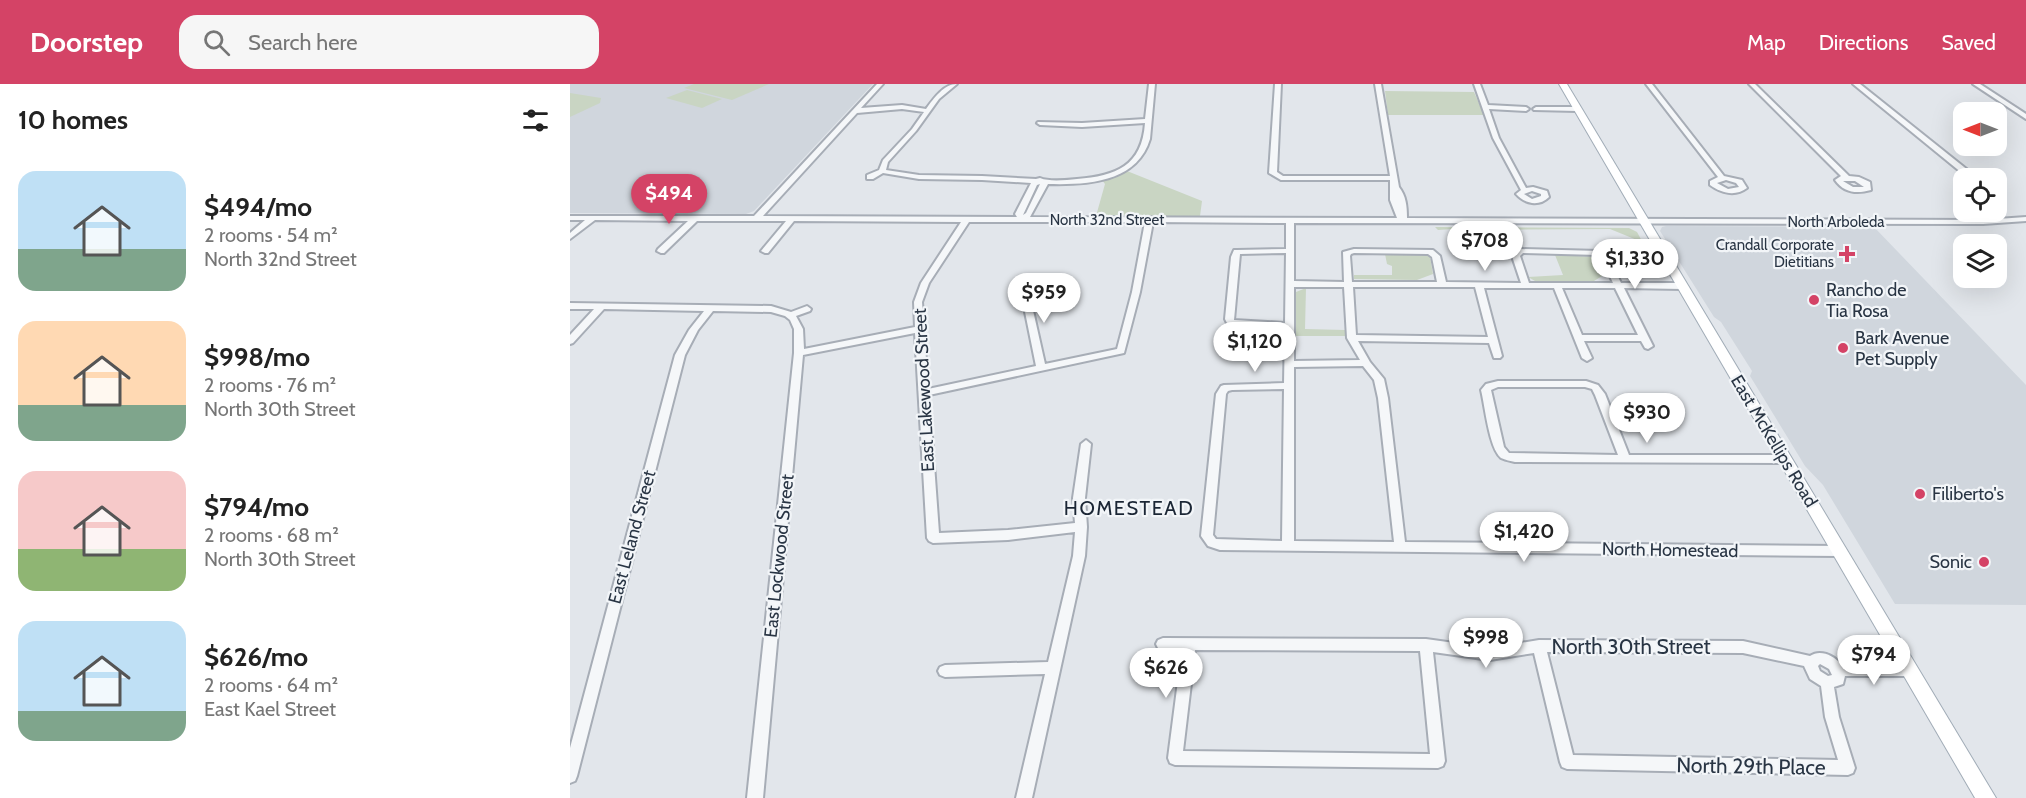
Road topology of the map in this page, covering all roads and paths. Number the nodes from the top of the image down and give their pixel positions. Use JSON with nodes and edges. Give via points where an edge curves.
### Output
{"nodes":[{"id":1,"x":880,"y":84,"type":"edge"},
{"id":2,"x":954,"y":84,"type":"edge"},
{"id":3,"x":1152,"y":84,"type":"edge"},
{"id":4,"x":1278,"y":84,"type":"edge"},
{"id":5,"x":1378,"y":84,"type":"edge"},
{"id":6,"x":1477,"y":84,"type":"edge"},
{"id":7,"x":1563,"y":84,"type":"edge"},
{"id":8,"x":1649,"y":84,"type":"edge"},
{"id":9,"x":1752,"y":84,"type":"edge"},
{"id":10,"x":1856,"y":84,"type":"edge"},
{"id":11,"x":1976,"y":84,"type":"edge"},
{"id":12,"x":1486,"y":109,"type":"junction"},
{"id":13,"x":1577,"y":109,"type":"junction"},
{"id":14,"x":856,"y":111,"type":"junction"},
{"id":15,"x":928,"y":111,"type":"junction"},
{"id":16,"x":2026,"y":117,"type":"edge"},
{"id":17,"x":1148,"y":120,"type":"junction"},
{"id":18,"x":1040,"y":123,"type":"dead end"},
{"id":19,"x":1956,"y":168,"type":"edge"},
{"id":20,"x":882,"y":171,"type":"junction"},
{"id":21,"x":870,"y":177,"type":"dead end"},
{"id":22,"x":1393,"y":178,"type":"junction"},
{"id":23,"x":1722,"y":178,"type":"dead end"},
{"id":24,"x":1847,"y":178,"type":"dead end"},
{"id":25,"x":1040,"y":180,"type":"junction"},
{"id":26,"x":1524,"y":190,"type":"dead end"},
{"id":27,"x":570,"y":218,"type":"edge"},
{"id":28,"x":593,"y":218,"type":"junction"},
{"id":29,"x":695,"y":218,"type":"junction"},
{"id":30,"x":756,"y":219,"type":"junction"},
{"id":31,"x":792,"y":219,"type":"junction"},
{"id":32,"x":2026,"y":219,"type":"edge"},
{"id":33,"x":966,"y":220,"type":"junction"},
{"id":34,"x":1022,"y":220,"type":"junction"},
{"id":35,"x":1149,"y":220,"type":"junction"},
{"id":36,"x":1290,"y":221,"type":"junction"},
{"id":37,"x":1403,"y":221,"type":"junction"},
{"id":38,"x":1645,"y":222,"type":"junction"},
{"id":39,"x":570,"y":237,"type":"edge"},
{"id":40,"x":661,"y":251,"type":"dead end"},
{"id":41,"x":765,"y":251,"type":"dead end"},
{"id":42,"x":1290,"y":251,"type":"junction"},
{"id":43,"x":1034,"y":279,"type":"dead end"},
{"id":44,"x":1288,"y":284,"type":"junction"},
{"id":45,"x":1347,"y":284,"type":"junction"},
{"id":46,"x":1442,"y":284,"type":"junction"},
{"id":47,"x":1479,"y":285,"type":"junction"},
{"id":48,"x":1526,"y":285,"type":"junction"},
{"id":49,"x":1557,"y":286,"type":"junction"},
{"id":50,"x":1618,"y":286,"type":"junction"},
{"id":51,"x":1682,"y":286,"type":"junction"},
{"id":52,"x":570,"y":306,"type":"edge"},
{"id":53,"x":602,"y":306,"type":"junction"},
{"id":54,"x":712,"y":307,"type":"junction"},
{"id":55,"x":807,"y":309,"type":"dead end"},
{"id":56,"x":792,"y":315,"type":"junction"},
{"id":57,"x":1288,"y":326,"type":"junction"},
{"id":58,"x":920,"y":330,"type":"junction"},
{"id":59,"x":1352,"y":338,"type":"junction"},
{"id":60,"x":1579,"y":338,"type":"junction"},
{"id":61,"x":1493,"y":339,"type":"junction"},
{"id":62,"x":570,"y":341,"type":"edge"},
{"id":63,"x":799,"y":353,"type":"junction"},
{"id":64,"x":1497,"y":356,"type":"dead end"},
{"id":65,"x":1587,"y":358,"type":"dead end"},
{"id":66,"x":1366,"y":363,"type":"junction"},
{"id":67,"x":1288,"y":364,"type":"junction"},
{"id":68,"x":1041,"y":368,"type":"junction"},
{"id":69,"x":1288,"y":386,"type":"junction"},
{"id":70,"x":924,"y":393,"type":"junction"},
{"id":71,"x":1086,"y":444,"type":"dead end"},
{"id":72,"x":1625,"y":458,"type":"junction"},
{"id":73,"x":1785,"y":459,"type":"junction"},
{"id":74,"x":1081,"y":528,"type":"junction"},
{"id":75,"x":1288,"y":545,"type":"junction"},
{"id":76,"x":1400,"y":546,"type":"junction"},
{"id":77,"x":1840,"y":551,"type":"junction"},
{"id":78,"x":1163,"y":644,"type":"dead end"},
{"id":79,"x":1189,"y":644,"type":"junction"},
{"id":80,"x":1426,"y":645,"type":"junction"},
{"id":81,"x":1539,"y":646,"type":"junction"},
{"id":82,"x":1811,"y":662,"type":"junction"},
{"id":83,"x":1054,"y":668,"type":"junction"},
{"id":84,"x":1910,"y":669,"type":"junction"},
{"id":85,"x":1838,"y":670,"type":"junction"},
{"id":86,"x":945,"y":671,"type":"dead end"},
{"id":87,"x":1827,"y":682,"type":"junction"},
{"id":88,"x":570,"y":776,"type":"edge"},
{"id":89,"x":753,"y":797,"type":"edge"},
{"id":90,"x":1024,"y":798,"type":"edge"},
{"id":91,"x":1986,"y":798,"type":"edge"}],
"edges":[{"from":1,"to":14,"type":"street"},
{"from":2,"to":15,"type":"street","via":[[942,92]]},
{"from":3,"to":17,"type":"street"},
{"from":4,"to":22,"type":"street","via":[[1275,176]]},
{"from":5,"to":22,"type":"street"},
{"from":6,"to":12,"type":"street"},
{"from":7,"to":13,"type":"main road","name":"East McKellips Road"},
{"from":8,"to":23,"type":"street"},
{"from":9,"to":24,"type":"street"},
{"from":10,"to":19,"type":"street"},
{"from":11,"to":16,"type":"street"},
{"from":12,"to":13,"type":"street"},
{"from":12,"to":26,"type":"street","via":[[1496,138]]},
{"from":13,"to":38,"type":"main road","name":"East McKellips Road"},
{"from":14,"to":15,"type":"street"},
{"from":14,"to":30,"type":"street"},
{"from":15,"to":20,"type":"street","via":[[885,161]]},
{"from":17,"to":18,"type":"street","via":[[1082,125]]},
{"from":17,"to":25,"type":"street","via":[[1140,155],[1119,172],[1086,180]]},
{"from":20,"to":21,"type":"street"},
{"from":20,"to":25,"type":"street","via":[[911,176]]},
{"from":22,"to":37,"type":"street","via":[[1396,211]]},
{"from":25,"to":34,"type":"street","via":[[1044,184]]},
{"from":27,"to":28,"type":"street","name":"North 32nd Street"},
{"from":28,"to":29,"type":"street","name":"North 32nd Street"},
{"from":28,"to":39,"type":"street"},
{"from":29,"to":30,"type":"street","name":"North 32nd Street"},
{"from":29,"to":40,"type":"street"},
{"from":30,"to":31,"type":"street","name":"North 32nd Street"},
{"from":31,"to":33,"type":"street","name":"North 32nd Street"},
{"from":31,"to":41,"type":"street"},
{"from":32,"to":38,"type":"street","name":"North Arboleda"},
{"from":33,"to":34,"type":"street","name":"North 32nd Street"},
{"from":33,"to":58,"type":"street","name":"East Lakewood Street","via":[[925,283],[918,302]]},
{"from":34,"to":35,"type":"street","name":"North 32nd Street"},
{"from":35,"to":36,"type":"street","name":"North 32nd Street"},
{"from":35,"to":68,"type":"street","via":[[1121,351]]},
{"from":36,"to":37,"type":"street","name":"North 32nd Street"},
{"from":36,"to":42,"type":"street"},
{"from":37,"to":38,"type":"street","name":"North 32nd Street"},
{"from":38,"to":51,"type":"main road","name":"East McKellips Road"},
{"from":42,"to":44,"type":"street"},
{"from":42,"to":57,"type":"street","via":[[1238,252],[1234,257],[1229,319],[1239,325]]},
{"from":43,"to":68,"type":"street","via":[[1026,297]]},
{"from":44,"to":45,"type":"street"},
{"from":44,"to":57,"type":"street"},
{"from":45,"to":46,"type":"street"},
{"from":45,"to":46,"type":"street","via":[[1347,252],[1365,251],[1430,252],[1436,256]]},
{"from":45,"to":59,"type":"street"},
{"from":46,"to":47,"type":"street"},
{"from":47,"to":48,"type":"street"},
{"from":47,"to":61,"type":"street"},
{"from":48,"to":49,"type":"street"},
{"from":48,"to":50,"type":"street","via":[[1516,254],[1521,251],[1600,253]]},
{"from":49,"to":50,"type":"street"},
{"from":49,"to":60,"type":"street"},
{"from":50,"to":51,"type":"street"},
{"from":50,"to":60,"type":"street","via":[[1646,342]]},
{"from":51,"to":73,"type":"main road","name":"East McKellips Road"},
{"from":52,"to":53,"type":"street"},
{"from":53,"to":54,"type":"street"},
{"from":53,"to":62,"type":"street"},
{"from":54,"to":56,"type":"street","via":[[771,309]]},
{"from":54,"to":88,"type":"street","name":"East Leland Street","via":[[686,339],[680,355]]},
{"from":55,"to":56,"type":"street"},
{"from":56,"to":63,"type":"street","name":"East Lockwood Street","via":[[797,322]]},
{"from":57,"to":67,"type":"street"},
{"from":58,"to":63,"type":"street"},
{"from":58,"to":70,"type":"street","name":"East Lakewood Street"},
{"from":59,"to":61,"type":"street"},
{"from":59,"to":66,"type":"street"},
{"from":60,"to":65,"type":"street"},
{"from":61,"to":64,"type":"street"},
{"from":63,"to":89,"type":"street","name":"East Lockwood Street"},
{"from":66,"to":67,"type":"street"},
{"from":66,"to":76,"type":"street","via":[[1379,379],[1383,398]]},
{"from":67,"to":69,"type":"street"},
{"from":68,"to":70,"type":"street"},
{"from":69,"to":75,"type":"street"},
{"from":69,"to":75,"type":"street","name":"North Homestead","via":[[1224,388],[1208,536],[1212,543],[1220,545]]},
{"from":70,"to":74,"type":"street","name":"East Lakewood Street","via":[[933,538]]},
{"from":71,"to":74,"type":"street","via":[[1079,498]]},
{"from":72,"to":72,"type":"street","via":[[1595,387],[1489,386],[1486,390],[1499,448],[1506,456]]},
{"from":72,"to":73,"type":"street"},
{"from":73,"to":77,"type":"main road","name":"East McKellips Road"},
{"from":74,"to":83,"type":"street","via":[[1079,556]]},
{"from":75,"to":76,"type":"street","name":"North Homestead"},
{"from":76,"to":77,"type":"street","name":"North Homestead"},
{"from":77,"to":84,"type":"main road","name":"East McKellips Road"},
{"from":78,"to":79,"type":"street","name":"North 30th Street"},
{"from":79,"to":80,"type":"street","name":"North 30th Street"},
{"from":79,"to":80,"type":"street","via":[[1175,758],[1438,760]]},
{"from":80,"to":81,"type":"street","name":"North 30th Street","via":[[1490,654]]},
{"from":81,"to":82,"type":"street","name":"North 30th Street","via":[[1743,647]]},
{"from":81,"to":87,"type":"street","name":"North 29th Place","via":[[1567,762],[1848,768],[1832,717]]},
{"from":82,"to":85,"type":"street","via":[[1822,659]]},
{"from":82,"to":87,"type":"street","via":[[1812,672]]},
{"from":83,"to":86,"type":"street"},
{"from":83,"to":90,"type":"street"},
{"from":84,"to":85,"type":"street"},
{"from":84,"to":91,"type":"main road","name":"East McKellips Road"},
{"from":85,"to":87,"type":"street","via":[[1838,680]]}]}
